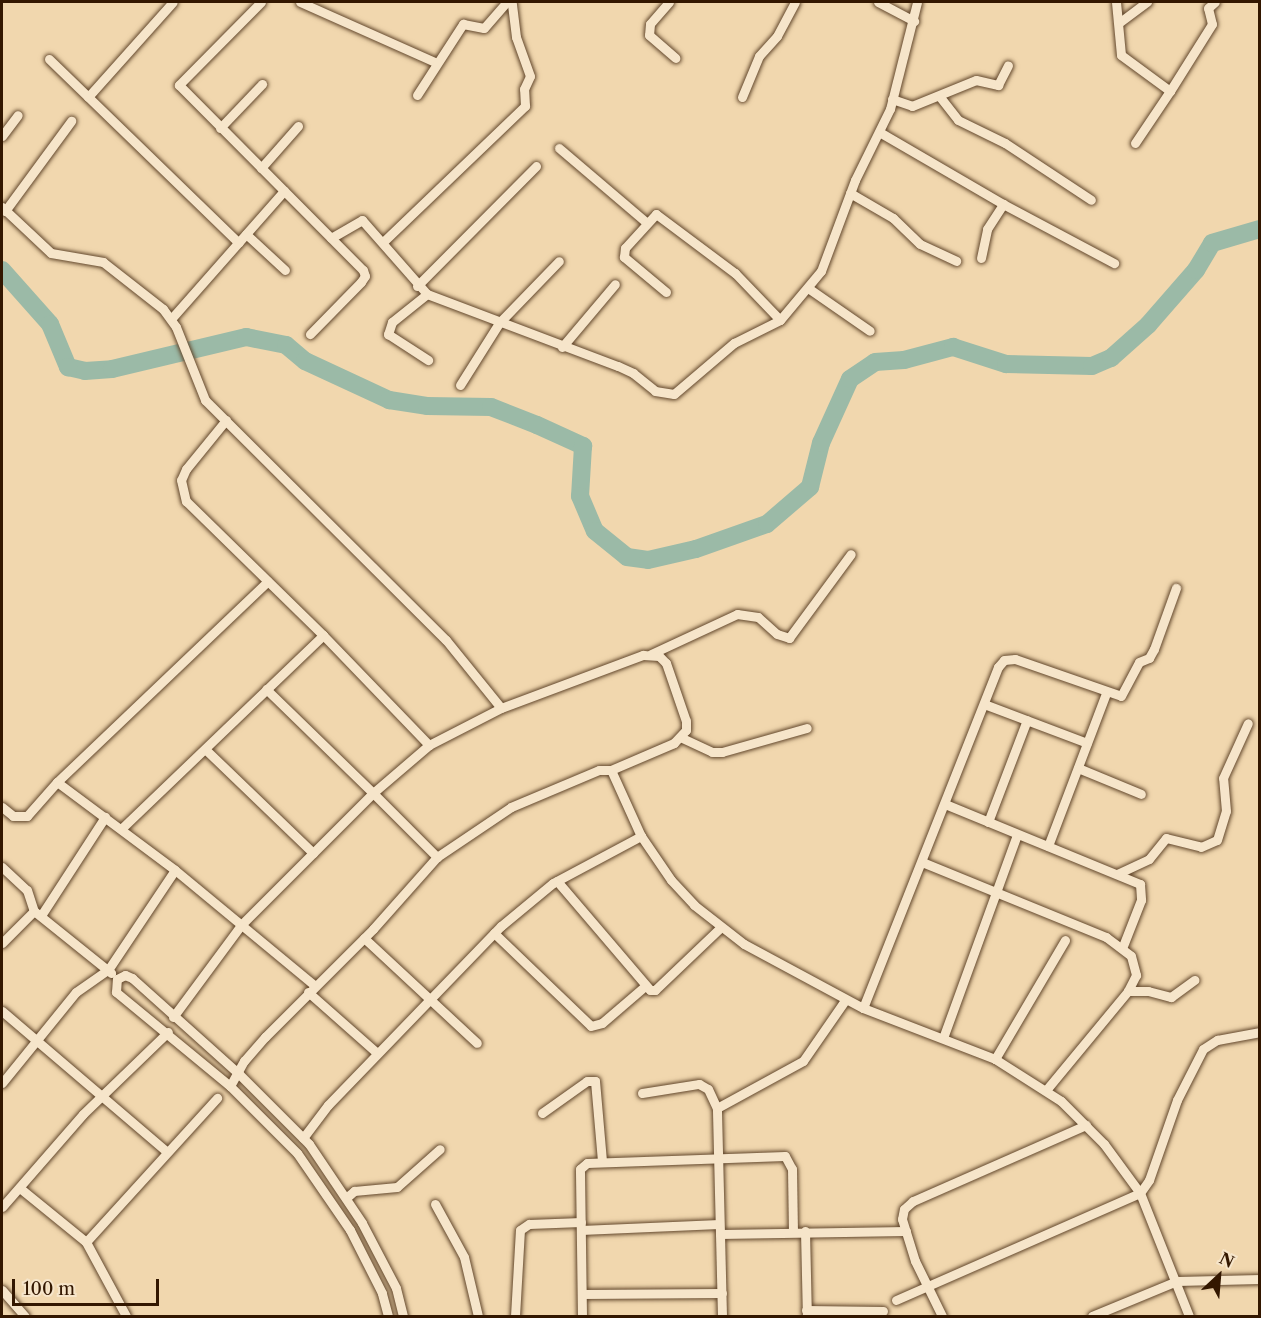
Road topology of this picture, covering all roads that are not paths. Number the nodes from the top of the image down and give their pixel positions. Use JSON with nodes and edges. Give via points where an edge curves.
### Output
{"nodes":[{"id":1,"x":173,"y":2,"type":"edge"},
{"id":2,"x":261,"y":2,"type":"edge"},
{"id":3,"x":300,"y":2,"type":"edge"},
{"id":4,"x":507,"y":2,"type":"edge"},
{"id":5,"x":512,"y":2,"type":"edge"},
{"id":6,"x":669,"y":2,"type":"edge"},
{"id":7,"x":795,"y":2,"type":"edge"},
{"id":8,"x":878,"y":2,"type":"edge"},
{"id":9,"x":917,"y":2,"type":"edge"},
{"id":10,"x":1116,"y":2,"type":"edge"},
{"id":11,"x":1147,"y":2,"type":"edge"},
{"id":12,"x":1209,"y":4,"type":"edge"},
{"id":13,"x":914,"y":21,"type":"junction"},
{"id":14,"x":1120,"y":22,"type":"junction"},
{"id":15,"x":675,"y":58,"type":"dead end"},
{"id":16,"x":49,"y":59,"type":"dead end"},
{"id":17,"x":436,"y":63,"type":"junction"},
{"id":18,"x":1008,"y":65,"type":"dead end"},
{"id":19,"x":262,"y":84,"type":"dead end"},
{"id":20,"x":1170,"y":91,"type":"junction"},
{"id":21,"x":417,"y":95,"type":"dead end"},
{"id":22,"x":88,"y":97,"type":"junction"},
{"id":23,"x":742,"y":97,"type":"dead end"},
{"id":24,"x":940,"y":97,"type":"junction"},
{"id":25,"x":892,"y":99,"type":"junction"},
{"id":26,"x":18,"y":115,"type":"dead end"},
{"id":27,"x":71,"y":121,"type":"dead end"},
{"id":28,"x":298,"y":126,"type":"dead end"},
{"id":29,"x":220,"y":128,"type":"junction"},
{"id":30,"x":881,"y":133,"type":"junction"},
{"id":31,"x":2,"y":136,"type":"edge"},
{"id":32,"x":1135,"y":143,"type":"dead end"},
{"id":33,"x":558,"y":148,"type":"dead end"},
{"id":34,"x":536,"y":166,"type":"dead end"},
{"id":35,"x":261,"y":168,"type":"junction"},
{"id":36,"x":284,"y":191,"type":"junction"},
{"id":37,"x":850,"y":193,"type":"junction"},
{"id":38,"x":1091,"y":200,"type":"dead end"},
{"id":39,"x":1003,"y":204,"type":"junction"},
{"id":40,"x":3,"y":209,"type":"edge"},
{"id":41,"x":646,"y":222,"type":"junction"},
{"id":42,"x":246,"y":234,"type":"junction"},
{"id":43,"x":332,"y":238,"type":"junction"},
{"id":44,"x":383,"y":242,"type":"junction"},
{"id":45,"x":238,"y":243,"type":"junction"},
{"id":46,"x":981,"y":258,"type":"dead end"},
{"id":47,"x":559,"y":261,"type":"dead end"},
{"id":48,"x":956,"y":261,"type":"dead end"},
{"id":49,"x":1114,"y":262,"type":"dead end"},
{"id":50,"x":285,"y":270,"type":"dead end"},
{"id":51,"x":615,"y":284,"type":"dead end"},
{"id":52,"x":417,"y":286,"type":"junction"},
{"id":53,"x":808,"y":288,"type":"junction"},
{"id":54,"x":666,"y":292,"type":"dead end"},
{"id":55,"x":427,"y":294,"type":"junction"},
{"id":56,"x":780,"y":320,"type":"junction"},
{"id":57,"x":174,"y":323,"type":"junction"},
{"id":58,"x":499,"y":323,"type":"junction"},
{"id":59,"x":870,"y":331,"type":"dead end"},
{"id":60,"x":310,"y":334,"type":"dead end"},
{"id":61,"x":562,"y":347,"type":"junction"},
{"id":62,"x":428,"y":360,"type":"dead end"},
{"id":63,"x":460,"y":386,"type":"dead end"},
{"id":64,"x":226,"y":420,"type":"junction"},
{"id":65,"x":851,"y":554,"type":"dead end"},
{"id":66,"x":268,"y":581,"type":"junction"},
{"id":67,"x":1176,"y":588,"type":"dead end"},
{"id":68,"x":323,"y":635,"type":"junction"},
{"id":69,"x":651,"y":654,"type":"junction"},
{"id":70,"x":266,"y":689,"type":"junction"},
{"id":71,"x":1107,"y":693,"type":"junction"},
{"id":72,"x":984,"y":704,"type":"junction"},
{"id":73,"x":501,"y":708,"type":"junction"},
{"id":74,"x":1027,"y":720,"type":"junction"},
{"id":75,"x":1248,"y":723,"type":"dead end"},
{"id":76,"x":807,"y":728,"type":"dead end"},
{"id":77,"x":681,"y":738,"type":"junction"},
{"id":78,"x":1087,"y":743,"type":"junction"},
{"id":79,"x":429,"y":745,"type":"junction"},
{"id":80,"x":205,"y":748,"type":"junction"},
{"id":81,"x":1078,"y":768,"type":"junction"},
{"id":82,"x":611,"y":770,"type":"junction"},
{"id":83,"x":57,"y":782,"type":"junction"},
{"id":84,"x":373,"y":793,"type":"junction"},
{"id":85,"x":1141,"y":794,"type":"dead end"},
{"id":86,"x":945,"y":804,"type":"junction"},
{"id":87,"x":2,"y":807,"type":"edge"},
{"id":88,"x":105,"y":818,"type":"junction"},
{"id":89,"x":988,"y":822,"type":"junction"},
{"id":90,"x":121,"y":829,"type":"junction"},
{"id":91,"x":1017,"y":835,"type":"junction"},
{"id":92,"x":641,"y":836,"type":"junction"},
{"id":93,"x":1048,"y":846,"type":"junction"},
{"id":94,"x":313,"y":854,"type":"junction"},
{"id":95,"x":437,"y":857,"type":"junction"},
{"id":96,"x":922,"y":862,"type":"junction"},
{"id":97,"x":2,"y":867,"type":"edge"},
{"id":98,"x":175,"y":870,"type":"junction"},
{"id":99,"x":1117,"y":874,"type":"junction"},
{"id":100,"x":557,"y":881,"type":"junction"},
{"id":101,"x":998,"y":893,"type":"junction"},
{"id":102,"x":38,"y":913,"type":"junction"},
{"id":103,"x":241,"y":925,"type":"junction"},
{"id":104,"x":721,"y":927,"type":"junction"},
{"id":105,"x":494,"y":933,"type":"junction"},
{"id":106,"x":3,"y":937,"type":"edge"},
{"id":107,"x":364,"y":938,"type":"junction"},
{"id":108,"x":1065,"y":940,"type":"dead end"},
{"id":109,"x":1123,"y":946,"type":"junction"},
{"id":110,"x":108,"y":970,"type":"junction"},
{"id":111,"x":117,"y":979,"type":"junction"},
{"id":112,"x":1194,"y":980,"type":"dead end"},
{"id":113,"x":644,"y":987,"type":"junction"},
{"id":114,"x":311,"y":988,"type":"junction"},
{"id":115,"x":1128,"y":991,"type":"junction"},
{"id":116,"x":428,"y":998,"type":"junction"},
{"id":117,"x":846,"y":999,"type":"junction"},
{"id":118,"x":863,"y":1008,"type":"junction"},
{"id":119,"x":2,"y":1011,"type":"edge"},
{"id":120,"x":173,"y":1017,"type":"junction"},
{"id":121,"x":168,"y":1032,"type":"junction"},
{"id":122,"x":1260,"y":1032,"type":"edge"},
{"id":123,"x":943,"y":1038,"type":"junction"},
{"id":124,"x":39,"y":1042,"type":"junction"},
{"id":125,"x":477,"y":1043,"type":"dead end"},
{"id":126,"x":377,"y":1053,"type":"junction"},
{"id":127,"x":994,"y":1059,"type":"junction"},
{"id":128,"x":239,"y":1074,"type":"junction"},
{"id":129,"x":2,"y":1083,"type":"edge"},
{"id":130,"x":230,"y":1086,"type":"junction"},
{"id":131,"x":1047,"y":1089,"type":"junction"},
{"id":132,"x":642,"y":1093,"type":"dead end"},
{"id":133,"x":100,"y":1096,"type":"junction"},
{"id":134,"x":218,"y":1098,"type":"dead end"},
{"id":135,"x":717,"y":1108,"type":"junction"},
{"id":136,"x":542,"y":1113,"type":"dead end"},
{"id":137,"x":1086,"y":1125,"type":"junction"},
{"id":138,"x":303,"y":1138,"type":"junction"},
{"id":139,"x":440,"y":1149,"type":"dead end"},
{"id":140,"x":168,"y":1152,"type":"junction"},
{"id":141,"x":717,"y":1156,"type":"junction"},
{"id":142,"x":602,"y":1161,"type":"junction"},
{"id":143,"x":21,"y":1189,"type":"junction"},
{"id":144,"x":1140,"y":1193,"type":"junction"},
{"id":145,"x":346,"y":1198,"type":"junction"},
{"id":146,"x":3,"y":1201,"type":"edge"},
{"id":147,"x":435,"y":1204,"type":"dead end"},
{"id":148,"x":581,"y":1226,"type":"junction"},
{"id":149,"x":720,"y":1229,"type":"junction"},
{"id":150,"x":793,"y":1231,"type":"junction"},
{"id":151,"x":805,"y":1231,"type":"junction"},
{"id":152,"x":906,"y":1231,"type":"junction"},
{"id":153,"x":86,"y":1242,"type":"junction"},
{"id":154,"x":1260,"y":1279,"type":"edge"},
{"id":155,"x":1177,"y":1281,"type":"junction"},
{"id":156,"x":926,"y":1287,"type":"junction"},
{"id":157,"x":2,"y":1290,"type":"edge"},
{"id":158,"x":722,"y":1293,"type":"junction"},
{"id":159,"x":582,"y":1294,"type":"junction"},
{"id":160,"x":896,"y":1300,"type":"dead end"},
{"id":161,"x":883,"y":1311,"type":"dead end"},
{"id":162,"x":807,"y":1313,"type":"edge"},
{"id":163,"x":1095,"y":1316,"type":"edge"},
{"id":164,"x":25,"y":1317,"type":"edge"},
{"id":165,"x":126,"y":1317,"type":"edge"},
{"id":166,"x":388,"y":1317,"type":"edge"},
{"id":167,"x":403,"y":1317,"type":"edge"},
{"id":168,"x":478,"y":1317,"type":"edge"},
{"id":169,"x":514,"y":1317,"type":"edge"},
{"id":170,"x":582,"y":1317,"type":"edge"},
{"id":171,"x":722,"y":1317,"type":"edge"},
{"id":172,"x":942,"y":1317,"type":"edge"},
{"id":173,"x":1189,"y":1317,"type":"edge"}],
"edges":[{"from":1,"to":22,"type":"street"},
{"from":2,"to":29,"type":"street","via":[[179,85]]},
{"from":3,"to":17,"type":"street"},
{"from":4,"to":17,"type":"street","via":[[484,28],[463,24]]},
{"from":5,"to":44,"type":"street","via":[[516,38],[530,76],[524,89],[525,106]]},
{"from":6,"to":15,"type":"street","via":[[650,24],[649,34]]},
{"from":7,"to":23,"type":"street","via":[[777,36],[759,56]]},
{"from":8,"to":13,"type":"street"},
{"from":9,"to":13,"type":"street"},
{"from":10,"to":14,"type":"street"},
{"from":11,"to":14,"type":"street"},
{"from":12,"to":20,"type":"street","via":[[1212,24]]},
{"from":13,"to":25,"type":"street"},
{"from":14,"to":20,"type":"street","via":[[1121,55]]},
{"from":16,"to":22,"type":"street"},
{"from":17,"to":21,"type":"street"},
{"from":18,"to":24,"type":"street","via":[[998,85],[976,80]]},
{"from":19,"to":29,"type":"street"},
{"from":20,"to":32,"type":"street"},
{"from":22,"to":45,"type":"street"},
{"from":24,"to":25,"type":"street","via":[[912,106]]},
{"from":24,"to":38,"type":"street","via":[[958,120],[1005,143]]},
{"from":25,"to":30,"type":"street"},
{"from":26,"to":31,"type":"street"},
{"from":27,"to":40,"type":"street"},
{"from":28,"to":35,"type":"street"},
{"from":29,"to":35,"type":"street"},
{"from":30,"to":37,"type":"street"},
{"from":30,"to":39,"type":"street"},
{"from":33,"to":41,"type":"street"},
{"from":34,"to":52,"type":"street"},
{"from":35,"to":36,"type":"street"},
{"from":36,"to":42,"type":"street"},
{"from":36,"to":43,"type":"street"},
{"from":37,"to":48,"type":"street","via":[[893,218],[920,243]]},
{"from":37,"to":53,"type":"street","via":[[827,259]]},
{"from":39,"to":46,"type":"street","via":[[987,229]]},
{"from":39,"to":49,"type":"street"},
{"from":40,"to":57,"type":"street","via":[[51,253],[103,261],[114,267]]},
{"from":41,"to":54,"type":"street","via":[[625,248],[624,257]]},
{"from":41,"to":56,"type":"street","via":[[652,215],[659,215],[743,280]]},
{"from":42,"to":45,"type":"street"},
{"from":42,"to":50,"type":"street"},
{"from":43,"to":44,"type":"street","via":[[362,220]]},
{"from":43,"to":60,"type":"street","via":[[365,276]]},
{"from":44,"to":52,"type":"street"},
{"from":45,"to":57,"type":"street"},
{"from":47,"to":58,"type":"street"},
{"from":51,"to":61,"type":"street"},
{"from":52,"to":55,"type":"street"},
{"from":53,"to":56,"type":"street"},
{"from":53,"to":59,"type":"street"},
{"from":55,"to":58,"type":"street"},
{"from":55,"to":62,"type":"street","via":[[392,322],[388,334]]},
{"from":56,"to":61,"type":"street","via":[[734,343],[674,394],[655,391],[633,373]]},
{"from":57,"to":64,"type":"street","via":[[198,388]]},
{"from":58,"to":61,"type":"street"},
{"from":58,"to":63,"type":"street"},
{"from":64,"to":66,"type":"street","via":[[186,469],[181,490],[186,501]]},
{"from":64,"to":73,"type":"street","via":[[446,640]]},
{"from":65,"to":69,"type":"street","via":[[789,638],[777,634],[758,616],[737,614]]},
{"from":66,"to":68,"type":"street"},
{"from":66,"to":83,"type":"street"},
{"from":67,"to":71,"type":"street","via":[[1149,658],[1139,662],[1122,695]]},
{"from":68,"to":70,"type":"street"},
{"from":68,"to":79,"type":"street"},
{"from":69,"to":73,"type":"street"},
{"from":69,"to":77,"type":"street","via":[[666,663],[687,721]]},
{"from":70,"to":80,"type":"street"},
{"from":70,"to":84,"type":"street"},
{"from":71,"to":72,"type":"street","via":[[1015,659],[1004,660]]},
{"from":71,"to":78,"type":"street"},
{"from":72,"to":74,"type":"street"},
{"from":72,"to":86,"type":"street"},
{"from":73,"to":79,"type":"street"},
{"from":74,"to":78,"type":"street"},
{"from":74,"to":89,"type":"street"},
{"from":75,"to":99,"type":"street","via":[[1223,778],[1226,811],[1217,840],[1201,847],[1166,838],[1149,859]]},
{"from":76,"to":77,"type":"street","via":[[722,752],[712,752]]},
{"from":77,"to":82,"type":"street"},
{"from":78,"to":81,"type":"street"},
{"from":79,"to":84,"type":"street"},
{"from":80,"to":90,"type":"street"},
{"from":80,"to":94,"type":"street"},
{"from":81,"to":85,"type":"street"},
{"from":81,"to":93,"type":"street"},
{"from":82,"to":92,"type":"street"},
{"from":82,"to":95,"type":"street","via":[[599,770],[512,807]]},
{"from":83,"to":87,"type":"street","via":[[24,818],[13,816]]},
{"from":83,"to":88,"type":"street"},
{"from":84,"to":94,"type":"street"},
{"from":84,"to":95,"type":"street"},
{"from":86,"to":89,"type":"street"},
{"from":86,"to":96,"type":"street"},
{"from":88,"to":90,"type":"street"},
{"from":88,"to":102,"type":"street"},
{"from":89,"to":91,"type":"street"},
{"from":90,"to":98,"type":"street"},
{"from":91,"to":93,"type":"street"},
{"from":91,"to":101,"type":"street"},
{"from":92,"to":100,"type":"street"},
{"from":92,"to":104,"type":"street","via":[[671,880]]},
{"from":93,"to":99,"type":"street"},
{"from":94,"to":103,"type":"street"},
{"from":95,"to":107,"type":"street"},
{"from":96,"to":101,"type":"street"},
{"from":96,"to":118,"type":"street"},
{"from":97,"to":102,"type":"street","via":[[27,890]]},
{"from":98,"to":103,"type":"street"},
{"from":98,"to":110,"type":"street"},
{"from":99,"to":109,"type":"street","via":[[1143,889]]},
{"from":100,"to":105,"type":"street"},
{"from":100,"to":113,"type":"street"},
{"from":101,"to":109,"type":"street"},
{"from":101,"to":123,"type":"street"},
{"from":102,"to":106,"type":"street"},
{"from":102,"to":110,"type":"street"},
{"from":103,"to":114,"type":"street"},
{"from":103,"to":120,"type":"street"},
{"from":104,"to":113,"type":"street","via":[[655,990]]},
{"from":104,"to":117,"type":"street","via":[[765,957]]},
{"from":105,"to":113,"type":"street","via":[[591,1026],[602,1023]]},
{"from":105,"to":116,"type":"street"},
{"from":107,"to":114,"type":"street"},
{"from":107,"to":116,"type":"street"},
{"from":108,"to":127,"type":"street"},
{"from":109,"to":115,"type":"street","via":[[1136,969]]},
{"from":110,"to":111,"type":"street"},
{"from":110,"to":124,"type":"street","via":[[76,992]]},
{"from":111,"to":120,"type":"street","via":[[125,975],[132,978]]},
{"from":111,"to":121,"type":"street","via":[[116,992]]},
{"from":112,"to":115,"type":"street","via":[[1171,997]]},
{"from":114,"to":126,"type":"street"},
{"from":114,"to":128,"type":"street","via":[[244,1061]]},
{"from":115,"to":131,"type":"street"},
{"from":116,"to":125,"type":"street"},
{"from":116,"to":126,"type":"street"},
{"from":117,"to":118,"type":"street"},
{"from":117,"to":135,"type":"street","via":[[803,1060]]},
{"from":118,"to":123,"type":"street"},
{"from":119,"to":124,"type":"street"},
{"from":120,"to":128,"type":"street"},
{"from":121,"to":130,"type":"street"},
{"from":121,"to":133,"type":"street"},
{"from":122,"to":144,"type":"street","via":[[1217,1040],[1203,1049],[1177,1100],[1149,1180]]},
{"from":123,"to":127,"type":"street"},
{"from":124,"to":129,"type":"street"},
{"from":124,"to":133,"type":"street"},
{"from":126,"to":138,"type":"street"},
{"from":127,"to":131,"type":"street"},
{"from":128,"to":130,"type":"street"},
{"from":128,"to":138,"type":"street"},
{"from":130,"to":166,"type":"street","via":[[297,1153],[350,1230],[382,1293]]},
{"from":131,"to":137,"type":"street"},
{"from":132,"to":135,"type":"street","via":[[699,1083],[708,1089]]},
{"from":133,"to":140,"type":"street"},
{"from":133,"to":143,"type":"street"},
{"from":134,"to":140,"type":"street"},
{"from":135,"to":141,"type":"street"},
{"from":136,"to":142,"type":"street","via":[[586,1081],[595,1081]]},
{"from":137,"to":144,"type":"street"},
{"from":137,"to":152,"type":"street","via":[[913,1201],[902,1212]]},
{"from":138,"to":145,"type":"street"},
{"from":139,"to":145,"type":"street","via":[[397,1187],[354,1191]]},
{"from":140,"to":153,"type":"street"},
{"from":141,"to":142,"type":"street"},
{"from":141,"to":149,"type":"street"},
{"from":141,"to":150,"type":"street","via":[[776,1155],[790,1161]]},
{"from":142,"to":148,"type":"street","via":[[580,1169]]},
{"from":143,"to":146,"type":"street"},
{"from":143,"to":153,"type":"street"},
{"from":144,"to":155,"type":"street"},
{"from":144,"to":156,"type":"street"},
{"from":145,"to":167,"type":"street","via":[[396,1288]]},
{"from":147,"to":168,"type":"street","via":[[464,1257]]},
{"from":148,"to":149,"type":"street"},
{"from":148,"to":159,"type":"street"},
{"from":148,"to":169,"type":"street","via":[[529,1224],[520,1230]]},
{"from":149,"to":150,"type":"street"},
{"from":149,"to":158,"type":"street"},
{"from":150,"to":151,"type":"street"},
{"from":151,"to":152,"type":"street"},
{"from":151,"to":162,"type":"street"},
{"from":152,"to":156,"type":"street"},
{"from":153,"to":165,"type":"street"},
{"from":154,"to":155,"type":"street"},
{"from":155,"to":163,"type":"street"},
{"from":155,"to":173,"type":"street"},
{"from":156,"to":160,"type":"street"},
{"from":156,"to":172,"type":"street"},
{"from":157,"to":164,"type":"street"},
{"from":158,"to":159,"type":"street"},
{"from":158,"to":171,"type":"street"},
{"from":159,"to":170,"type":"street"},
{"from":161,"to":162,"type":"street"}]}
